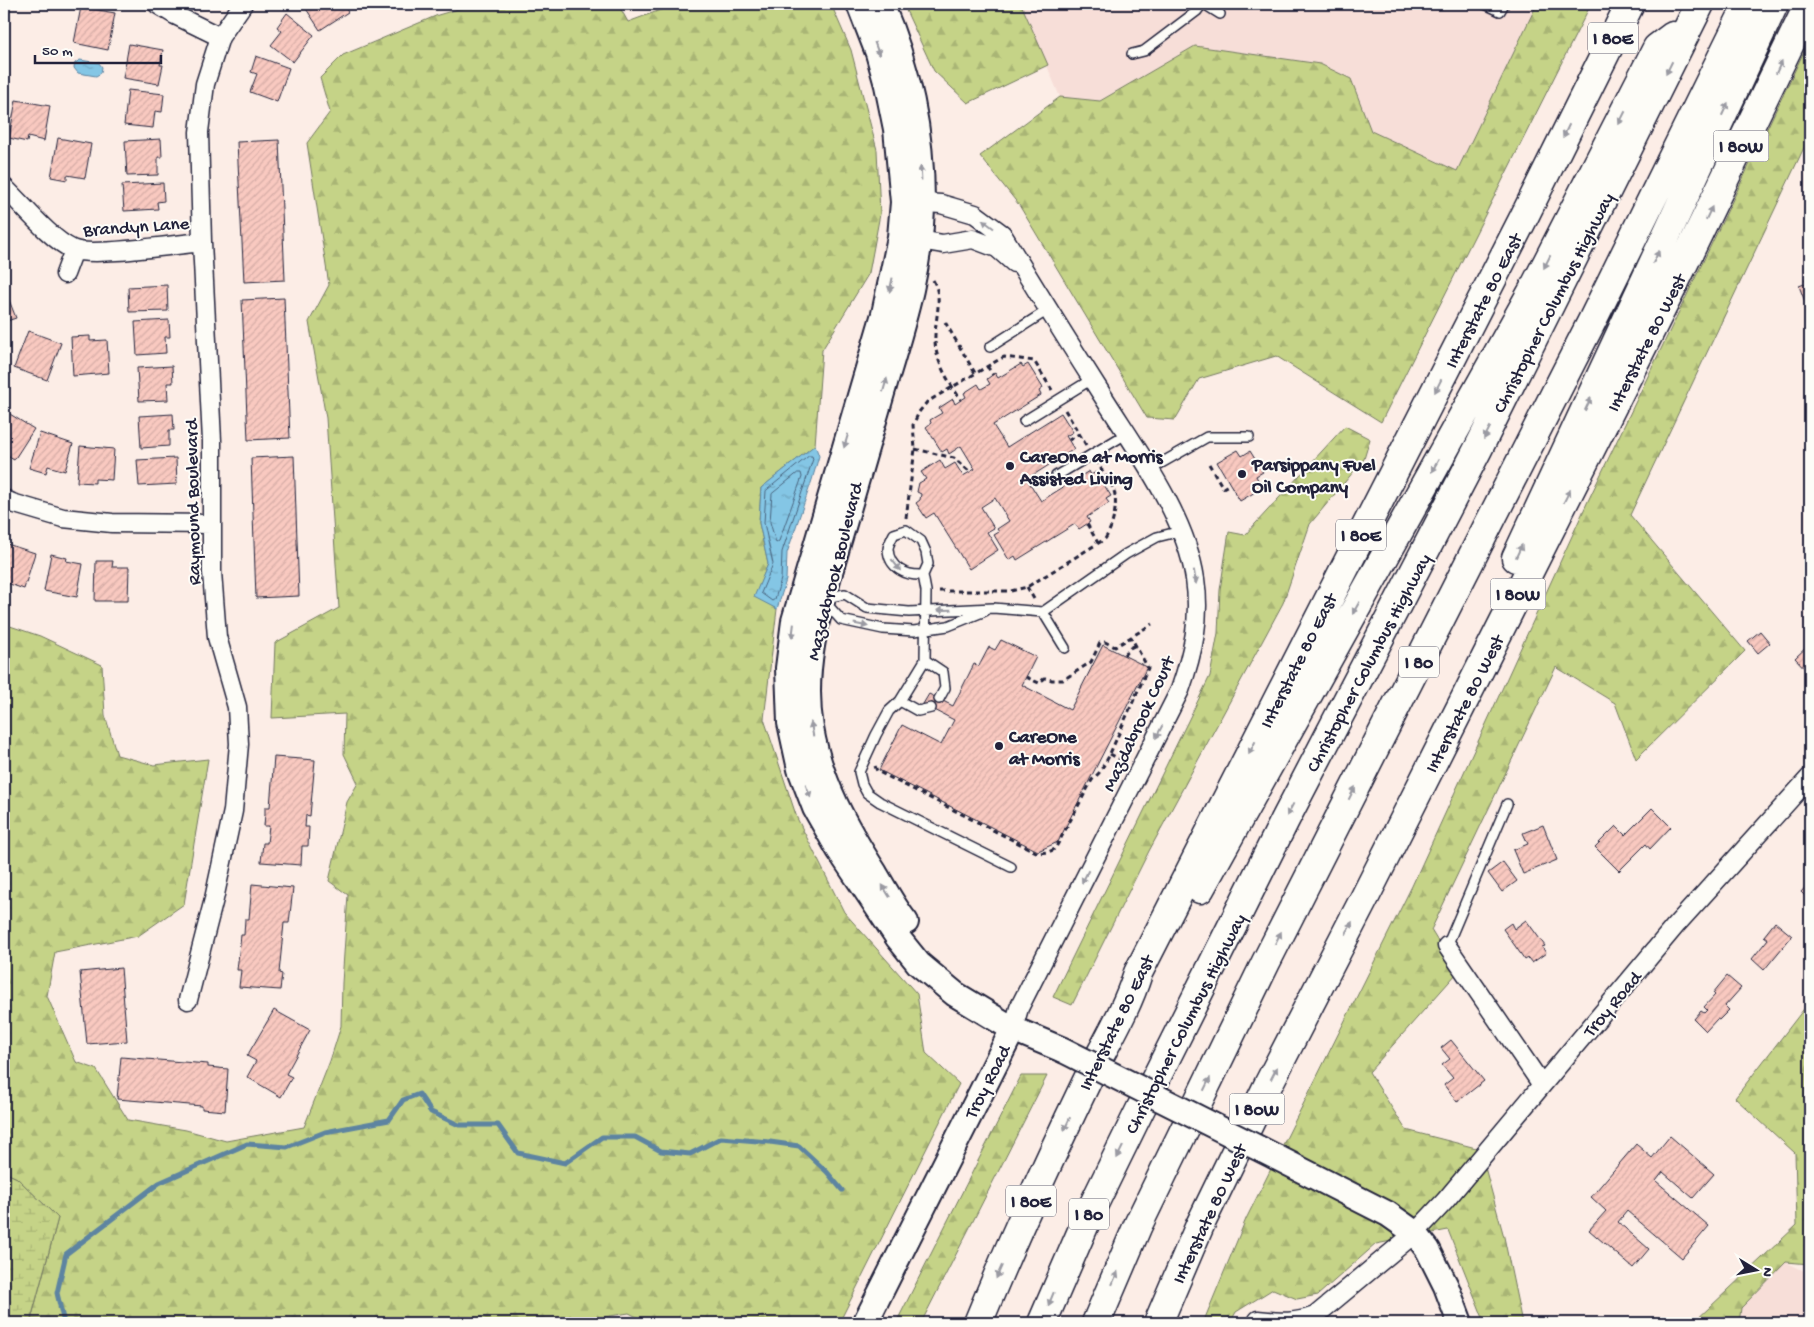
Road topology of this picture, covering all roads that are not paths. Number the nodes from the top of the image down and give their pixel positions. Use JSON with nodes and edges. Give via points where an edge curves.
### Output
{"nodes":[{"id":1,"x":157,"y":4,"type":"edge"},
{"id":2,"x":243,"y":4,"type":"edge"},
{"id":3,"x":859,"y":4,"type":"edge"},
{"id":4,"x":882,"y":4,"type":"edge"},
{"id":5,"x":1203,"y":4,"type":"edge"},
{"id":6,"x":1485,"y":4,"type":"edge"},
{"id":7,"x":1504,"y":4,"type":"edge"},
{"id":8,"x":1630,"y":4,"type":"edge"},
{"id":9,"x":1748,"y":4,"type":"edge"},
{"id":10,"x":1774,"y":4,"type":"edge"},
{"id":11,"x":1809,"y":4,"type":"edge"},
{"id":12,"x":1220,"y":14,"type":"dead end"},
{"id":13,"x":1695,"y":14,"type":"edge"},
{"id":14,"x":220,"y":37,"type":"junction"},
{"id":15,"x":1132,"y":54,"type":"dead end"},
{"id":16,"x":4,"y":187,"type":"edge"},
{"id":17,"x":913,"y":202,"type":"junction"},
{"id":18,"x":910,"y":238,"type":"junction"},
{"id":19,"x":202,"y":242,"type":"junction"},
{"id":20,"x":74,"y":250,"type":"junction"},
{"id":21,"x":65,"y":274,"type":"dead end"},
{"id":22,"x":1028,"y":276,"type":"junction"},
{"id":23,"x":1048,"y":310,"type":"junction"},
{"id":24,"x":990,"y":347,"type":"dead end"},
{"id":25,"x":1092,"y":379,"type":"junction"},
{"id":26,"x":1024,"y":422,"type":"dead end"},
{"id":27,"x":1126,"y":434,"type":"junction"},
{"id":28,"x":1249,"y":437,"type":"dead end"},
{"id":29,"x":1149,"y":470,"type":"junction"},
{"id":30,"x":1056,"y":476,"type":"dead end"},
{"id":31,"x":4,"y":499,"type":"edge"},
{"id":32,"x":212,"y":524,"type":"junction"},
{"id":33,"x":1181,"y":531,"type":"junction"},
{"id":34,"x":923,"y":575,"type":"junction"},
{"id":35,"x":812,"y":597,"type":"junction"},
{"id":36,"x":993,"y":608,"type":"junction"},
{"id":37,"x":926,"y":611,"type":"junction"},
{"id":38,"x":1043,"y":612,"type":"junction"},
{"id":39,"x":926,"y":630,"type":"junction"},
{"id":40,"x":1065,"y":648,"type":"dead end"},
{"id":41,"x":925,"y":660,"type":"junction"},
{"id":42,"x":939,"y":699,"type":"dead end"},
{"id":43,"x":900,"y":702,"type":"junction"},
{"id":44,"x":931,"y":708,"type":"dead end"},
{"id":45,"x":1810,"y":777,"type":"edge"},
{"id":46,"x":1507,"y":804,"type":"dead end"},
{"id":47,"x":1011,"y":867,"type":"dead end"},
{"id":48,"x":1364,"y":899,"type":"junction"},
{"id":49,"x":1447,"y":946,"type":"joint"},
{"id":50,"x":1130,"y":998,"type":"junction"},
{"id":51,"x":188,"y":1000,"type":"dead end"},
{"id":52,"x":1013,"y":1029,"type":"junction"},
{"id":53,"x":1542,"y":1085,"type":"junction"},
{"id":54,"x":1416,"y":1233,"type":"junction"},
{"id":55,"x":1258,"y":1320,"type":"dead end"},
{"id":56,"x":865,"y":1323,"type":"edge"},
{"id":57,"x":978,"y":1323,"type":"edge"},
{"id":58,"x":1042,"y":1323,"type":"edge"},
{"id":59,"x":1096,"y":1323,"type":"edge"},
{"id":60,"x":1158,"y":1323,"type":"edge"},
{"id":61,"x":1460,"y":1323,"type":"edge"}],
"edges":[{"from":1,"to":14,"type":"street"},
{"from":2,"to":14,"type":"street","name":"Raymound Boulevard"},
{"from":3,"to":17,"type":"street","one_way":true,"via":[[878,52]]},
{"from":17,"to":4,"type":"street","one_way":true,"via":[[917,126],[911,93]]},
{"from":5,"to":12,"type":"lane"},
{"from":5,"to":15,"type":"lane","via":[[1144,51]]},
{"from":6,"to":7,"type":"lane","via":[[1500,11]]},
{"from":8,"to":50,"type":"highway","name":"Interstate 80 East","number":"I 80E","one_way":true,"via":[[1138,973]]},
{"from":59,"to":9,"type":"highway","number":"I 80","one_way":true,"via":[[1138,1224],[1266,962],[1588,330]]},
{"from":48,"to":10,"type":"highway","one_way":true,"via":[[1443,715]]},
{"from":48,"to":11,"type":"highway","name":"Interstate 80 West","number":"I 80W","one_way":true,"via":[[1688,256]]},
{"from":13,"to":50,"type":"highway","one_way":true,"via":[[1657,48],[1533,290],[1151,979]]},
{"from":13,"to":58,"type":"highway","name":"Christopher Columbus Highway","number":"I 80","one_way":true,"via":[[1478,450],[1280,829],[1091,1210]]},
{"from":14,"to":19,"type":"street","name":"Raymound Boulevard","via":[[205,84],[199,132]]},
{"from":16,"to":20,"type":"street","name":"Brandyn Lane","via":[[57,240]]},
{"from":17,"to":18,"type":"street","name":"Mazdabrook Boulevard"},
{"from":22,"to":17,"type":"street","name":"Mazdabrook Court","one_way":true,"via":[[1002,234],[975,214],[941,204]]},
{"from":18,"to":22,"type":"street","name":"Mazdabrook Court","via":[[943,244],[973,239],[997,248]]},
{"from":18,"to":35,"type":"street","name":"Mazdabrook Boulevard","via":[[884,314]]},
{"from":19,"to":20,"type":"street","name":"Brandyn Lane","via":[[110,251]]},
{"from":19,"to":32,"type":"street","name":"Raymound Boulevard","via":[[212,441]]},
{"from":20,"to":21,"type":"street","name":"Brandyn Lane"},
{"from":22,"to":23,"type":"street","name":"Mazdabrook Court"},
{"from":23,"to":24,"type":"lane"},
{"from":23,"to":25,"type":"street","name":"Mazdabrook Court"},
{"from":25,"to":26,"type":"lane"},
{"from":25,"to":27,"type":"street","name":"Mazdabrook Court"},
{"from":27,"to":29,"type":"street","name":"Mazdabrook Court"},
{"from":27,"to":30,"type":"lane"},
{"from":28,"to":29,"type":"lane","via":[[1207,437]]},
{"from":29,"to":33,"type":"street","name":"Mazdabrook Court"},
{"from":31,"to":32,"type":"street","via":[[63,518],[112,523]]},
{"from":32,"to":51,"type":"street","name":"Raymound Boulevard","via":[[216,637],[237,706],[239,744],[233,811]]},
{"from":33,"to":38,"type":"lane","via":[[1157,537],[1126,554]]},
{"from":33,"to":52,"type":"street","name":"Mazdabrook Court","one_way":true,"via":[[1191,556],[1198,606],[1191,659],[1180,690],[1019,1008]]},
{"from":34,"to":34,"type":"lane","one_way":true,"via":[[928,564],[921,542],[906,530],[894,534],[888,548],[892,561],[900,571],[912,576]]},
{"from":34,"to":37,"type":"lane"},
{"from":35,"to":37,"type":"lane","via":[[845,594],[867,608]]},
{"from":35,"to":39,"type":"lane","one_way":true,"via":[[841,620],[883,630]]},
{"from":35,"to":52,"type":"street","name":"Mazdabrook Boulevard","via":[[808,702],[811,728],[830,795],[904,919],[934,959]]},
{"from":36,"to":37,"type":"lane","one_way":true},
{"from":36,"to":38,"type":"lane"},
{"from":36,"to":39,"type":"lane","via":[[948,626]]},
{"from":37,"to":39,"type":"lane"},
{"from":38,"to":40,"type":"lane"},
{"from":39,"to":41,"type":"lane"},
{"from":41,"to":42,"type":"lane","via":[[943,672],[945,688]]},
{"from":41,"to":43,"type":"lane"},
{"from":43,"to":44,"type":"lane","via":[[918,711]]},
{"from":43,"to":47,"type":"lane","via":[[889,711],[860,772],[867,793]]},
{"from":45,"to":53,"type":"street","name":"Troy Road","via":[[1676,926]]},
{"from":46,"to":49,"type":"lane"},
{"from":60,"to":48,"type":"highway","name":"Interstate 80 West","number":"I 80W","one_way":true,"via":[[1200,1225]]},
{"from":49,"to":53,"type":"street"},
{"from":50,"to":57,"type":"highway","name":"Interstate 80 East","number":"I 80E","one_way":true,"via":[[1087,1080]]},
{"from":52,"to":54,"type":"street","name":"Troy Road","bridge":true,"via":[[1063,1050],[1276,1157],[1388,1214]]},
{"from":52,"to":56,"type":"street","name":"Troy Road"},
{"from":53,"to":54,"type":"street","name":"Troy Road"},
{"from":54,"to":55,"type":"street","name":"Troy Road","via":[[1315,1316],[1289,1323]]},
{"from":54,"to":61,"type":"street","via":[[1446,1286]]}]}
